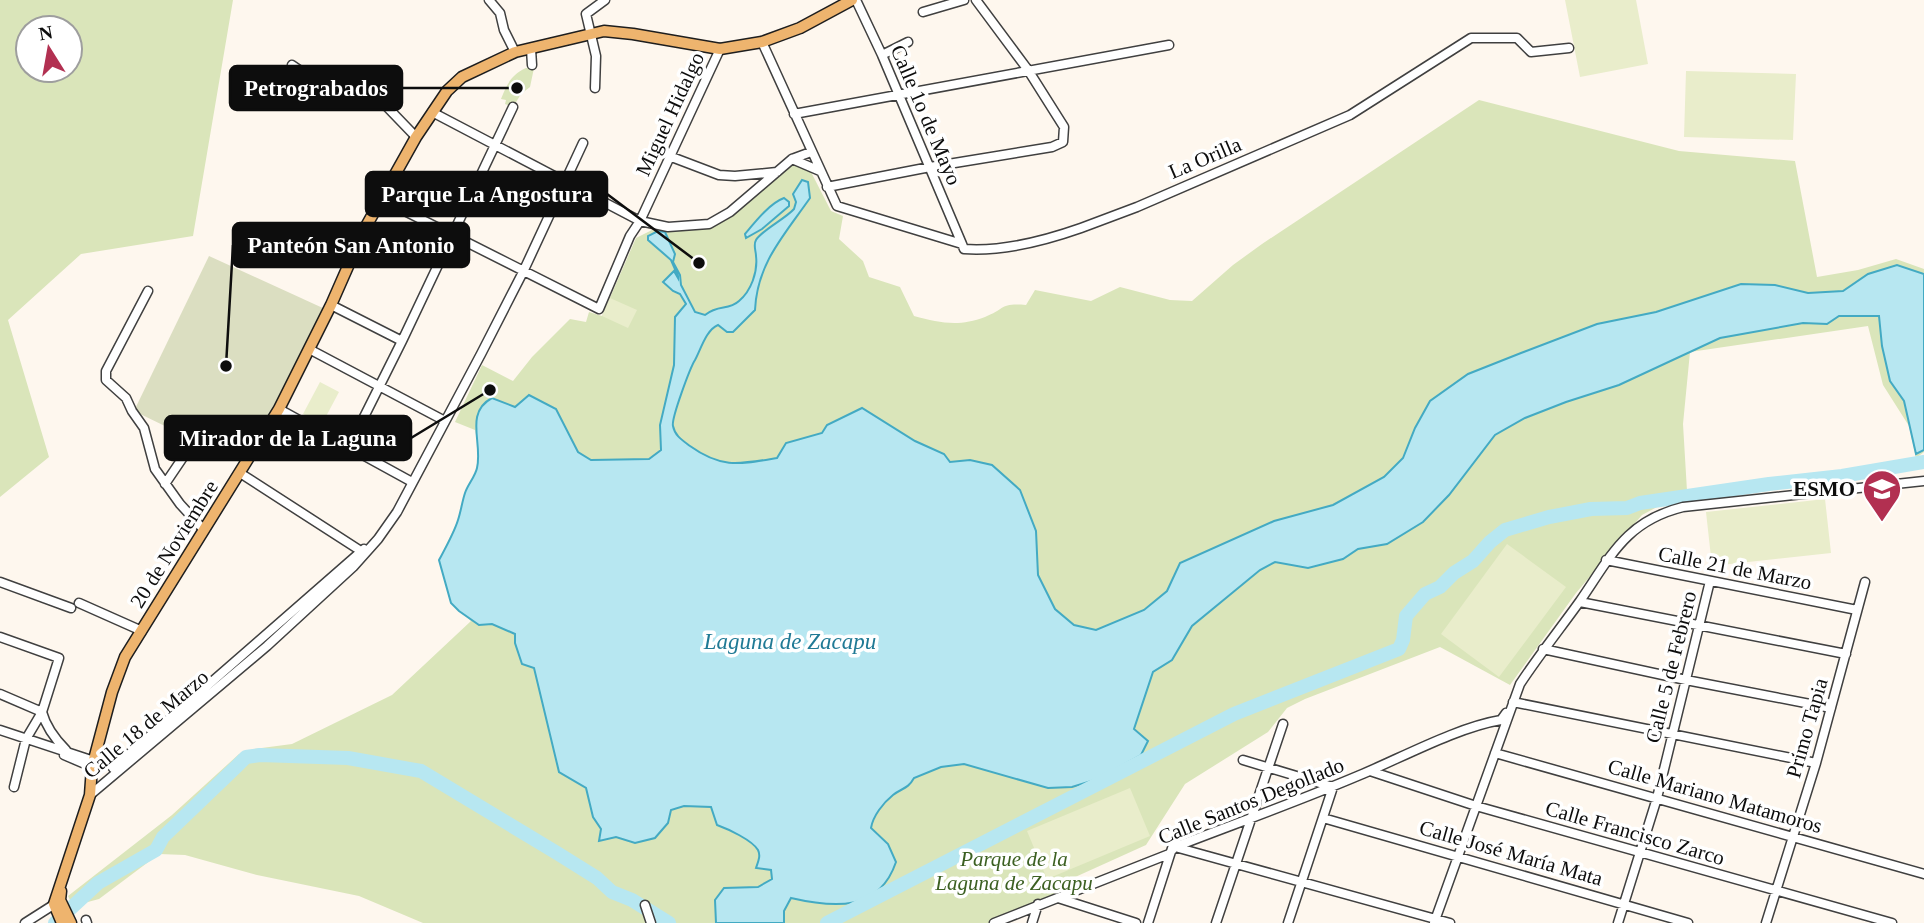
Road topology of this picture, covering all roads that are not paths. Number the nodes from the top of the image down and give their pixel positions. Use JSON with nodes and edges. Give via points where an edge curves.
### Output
{"nodes":[{"id":1,"x":489,"y":0,"type":"edge"},
{"id":2,"x":605,"y":0,"type":"edge"},
{"id":3,"x":854,"y":0,"type":"edge"},
{"id":4,"x":964,"y":0,"type":"edge"},
{"id":5,"x":976,"y":0,"type":"edge"},
{"id":6,"x":923,"y":12,"type":"dead end"},
{"id":7,"x":592,"y":33,"type":"junction"},
{"id":8,"x":762,"y":42,"type":"junction"},
{"id":9,"x":908,"y":42,"type":"dead end"},
{"id":10,"x":1170,"y":45,"type":"dead end"},
{"id":11,"x":1569,"y":48,"type":"dead end"},
{"id":12,"x":531,"y":49,"type":"junction"},
{"id":13,"x":720,"y":49,"type":"junction"},
{"id":14,"x":515,"y":52,"type":"junction"},
{"id":15,"x":882,"y":54,"type":"junction"},
{"id":16,"x":292,"y":65,"type":"dead end"},
{"id":17,"x":532,"y":65,"type":"dead end"},
{"id":18,"x":1028,"y":71,"type":"junction"},
{"id":19,"x":596,"y":89,"type":"dead end"},
{"id":20,"x":898,"y":95,"type":"junction"},
{"id":21,"x":513,"y":107,"type":"dead end"},
{"id":22,"x":432,"y":112,"type":"junction"},
{"id":23,"x":794,"y":114,"type":"junction"},
{"id":24,"x":416,"y":137,"type":"junction"},
{"id":25,"x":583,"y":143,"type":"dead end"},
{"id":26,"x":496,"y":145,"type":"junction"},
{"id":27,"x":811,"y":152,"type":"junction"},
{"id":28,"x":668,"y":156,"type":"junction"},
{"id":29,"x":792,"y":159,"type":"junction"},
{"id":30,"x":930,"y":166,"type":"junction"},
{"id":31,"x":820,"y":171,"type":"junction"},
{"id":32,"x":777,"y":172,"type":"junction"},
{"id":33,"x":566,"y":182,"type":"junction"},
{"id":34,"x":827,"y":187,"type":"junction"},
{"id":35,"x":381,"y":199,"type":"junction"},
{"id":36,"x":640,"y":221,"type":"junction"},
{"id":37,"x":453,"y":234,"type":"junction"},
{"id":38,"x":962,"y":244,"type":"junction"},
{"id":39,"x":523,"y":272,"type":"junction"},
{"id":40,"x":148,"y":291,"type":"dead end"},
{"id":41,"x":331,"y":305,"type":"junction"},
{"id":42,"x":402,"y":341,"type":"junction"},
{"id":43,"x":309,"y":349,"type":"junction"},
{"id":44,"x":379,"y":384,"type":"junction"},
{"id":45,"x":279,"y":409,"type":"junction"},
{"id":46,"x":445,"y":421,"type":"junction"},
{"id":47,"x":192,"y":444,"type":"dead end"},
{"id":48,"x":349,"y":447,"type":"junction"},
{"id":49,"x":240,"y":473,"type":"junction"},
{"id":50,"x":1924,"y":481,"type":"edge"},
{"id":51,"x":412,"y":482,"type":"junction"},
{"id":52,"x":165,"y":484,"type":"junction"},
{"id":53,"x":204,"y":530,"type":"junction"},
{"id":54,"x":364,"y":552,"type":"junction"},
{"id":55,"x":1606,"y":560,"type":"junction"},
{"id":56,"x":1710,"y":581,"type":"junction"},
{"id":57,"x":0,"y":582,"type":"edge"},
{"id":58,"x":1865,"y":582,"type":"dead end"},
{"id":59,"x":1580,"y":602,"type":"junction"},
{"id":60,"x":1857,"y":610,"type":"junction"},
{"id":61,"x":1700,"y":626,"type":"junction"},
{"id":62,"x":142,"y":631,"type":"junction"},
{"id":63,"x":0,"y":637,"type":"edge"},
{"id":64,"x":1543,"y":649,"type":"junction"},
{"id":65,"x":1846,"y":654,"type":"junction"},
{"id":66,"x":1686,"y":680,"type":"junction"},
{"id":67,"x":0,"y":694,"type":"edge"},
{"id":68,"x":1513,"y":702,"type":"junction"},
{"id":69,"x":1831,"y":708,"type":"junction"},
{"id":70,"x":42,"y":712,"type":"junction"},
{"id":71,"x":1501,"y":720,"type":"junction"},
{"id":72,"x":1283,"y":724,"type":"dead end"},
{"id":73,"x":0,"y":730,"type":"edge"},
{"id":74,"x":1503,"y":730,"type":"junction"},
{"id":75,"x":1672,"y":735,"type":"junction"},
{"id":76,"x":26,"y":739,"type":"junction"},
{"id":77,"x":66,"y":751,"type":"junction"},
{"id":78,"x":1495,"y":753,"type":"junction"},
{"id":79,"x":1243,"y":760,"type":"dead end"},
{"id":80,"x":1816,"y":763,"type":"junction"},
{"id":81,"x":93,"y":764,"type":"junction"},
{"id":82,"x":1269,"y":768,"type":"junction"},
{"id":83,"x":1370,"y":771,"type":"junction"},
{"id":84,"x":14,"y":786,"type":"dead end"},
{"id":85,"x":1333,"y":787,"type":"junction"},
{"id":86,"x":90,"y":794,"type":"junction"},
{"id":87,"x":1657,"y":798,"type":"junction"},
{"id":88,"x":1476,"y":806,"type":"junction"},
{"id":89,"x":1252,"y":817,"type":"junction"},
{"id":90,"x":1323,"y":818,"type":"junction"},
{"id":91,"x":1176,"y":836,"type":"dead end"},
{"id":92,"x":1793,"y":837,"type":"junction"},
{"id":93,"x":1172,"y":851,"type":"junction"},
{"id":94,"x":1640,"y":851,"type":"junction"},
{"id":95,"x":1459,"y":856,"type":"junction"},
{"id":96,"x":1235,"y":864,"type":"junction"},
{"id":97,"x":1924,"y":874,"type":"edge"},
{"id":98,"x":1301,"y":883,"type":"junction"},
{"id":99,"x":1776,"y":891,"type":"junction"},
{"id":100,"x":1058,"y":898,"type":"junction"},
{"id":101,"x":1038,"y":904,"type":"junction"},
{"id":102,"x":1624,"y":904,"type":"junction"},
{"id":103,"x":59,"y":906,"type":"junction"},
{"id":104,"x":646,"y":908,"type":"dead end"},
{"id":105,"x":1434,"y":921,"type":"edge"},
{"id":106,"x":25,"y":923,"type":"edge"},
{"id":107,"x":62,"y":923,"type":"edge"},
{"id":108,"x":71,"y":923,"type":"edge"},
{"id":109,"x":651,"y":923,"type":"edge"},
{"id":110,"x":994,"y":923,"type":"edge"},
{"id":111,"x":1032,"y":923,"type":"edge"},
{"id":112,"x":1136,"y":923,"type":"edge"},
{"id":113,"x":1148,"y":923,"type":"edge"},
{"id":114,"x":1216,"y":923,"type":"edge"},
{"id":115,"x":1288,"y":923,"type":"edge"},
{"id":116,"x":1450,"y":923,"type":"edge"},
{"id":117,"x":1618,"y":923,"type":"edge"},
{"id":118,"x":1688,"y":923,"type":"edge"},
{"id":119,"x":1766,"y":923,"type":"edge"},
{"id":120,"x":1892,"y":923,"type":"edge"}],
"edges":[{"from":1,"to":14,"type":"street","via":[[500,13]]},
{"from":2,"to":7,"type":"street","via":[[586,14]]},
{"from":3,"to":8,"type":"main road","name":"20 de Noviembre"},
{"from":3,"to":15,"type":"street","name":"Calle 1o de Mayo"},
{"from":4,"to":6,"type":"street"},
{"from":5,"to":18,"type":"street"},
{"from":7,"to":12,"type":"main road","name":"20 de Noviembre"},
{"from":7,"to":13,"type":"main road","name":"20 de Noviembre","via":[[633,34]]},
{"from":7,"to":19,"type":"street"},
{"from":8,"to":13,"type":"main road","name":"20 de Noviembre"},
{"from":8,"to":23,"type":"street"},
{"from":9,"to":15,"type":"street"},
{"from":10,"to":18,"type":"street"},
{"from":11,"to":38,"type":"street","name":"La Orilla","via":[[1531,52],[1517,38],[1471,38],[1350,115],[1137,207],[1054,238],[982,251],[964,249]]},
{"from":12,"to":14,"type":"main road","name":"20 de Noviembre"},
{"from":12,"to":17,"type":"street"},
{"from":13,"to":28,"type":"street","name":"Miguel Hidalgo"},
{"from":14,"to":22,"type":"main road","name":"20 de Noviembre","via":[[462,77]]},
{"from":15,"to":20,"type":"street","name":"Calle 1o de Mayo"},
{"from":16,"to":24,"type":"street","via":[[330,91],[363,82]]},
{"from":18,"to":20,"type":"street"},
{"from":18,"to":30,"type":"street","via":[[1064,127],[1063,142],[1052,148]]},
{"from":20,"to":23,"type":"street"},
{"from":20,"to":30,"type":"street","name":"Calle 1o de Mayo"},
{"from":21,"to":26,"type":"street"},
{"from":22,"to":24,"type":"main road","name":"20 de Noviembre"},
{"from":22,"to":26,"type":"street"},
{"from":23,"to":27,"type":"street"},
{"from":24,"to":35,"type":"main road","name":"20 de Noviembre"},
{"from":25,"to":33,"type":"street","name":"Calle 18 de Marzo"},
{"from":26,"to":33,"type":"street"},
{"from":26,"to":37,"type":"street"},
{"from":27,"to":29,"type":"street"},
{"from":27,"to":31,"type":"street"},
{"from":28,"to":32,"type":"street","via":[[719,175]]},
{"from":28,"to":36,"type":"street","name":"Miguel Hidalgo"},
{"from":29,"to":31,"type":"street"},
{"from":29,"to":32,"type":"street"},
{"from":30,"to":34,"type":"street"},
{"from":30,"to":38,"type":"street","name":"Calle 1o de Mayo"},
{"from":31,"to":34,"type":"street"},
{"from":32,"to":36,"type":"street","via":[[730,212],[709,223],[684,227]]},
{"from":33,"to":36,"type":"street"},
{"from":33,"to":39,"type":"street","name":"Calle 18 de Marzo"},
{"from":34,"to":38,"type":"street","name":"La Orilla","via":[[837,206]]},
{"from":35,"to":37,"type":"street"},
{"from":35,"to":41,"type":"main road","name":"20 de Noviembre"},
{"from":36,"to":39,"type":"street","name":"Miguel Hidalgo","via":[[629,236],[599,309]]},
{"from":37,"to":39,"type":"street"},
{"from":37,"to":42,"type":"street"},
{"from":39,"to":46,"type":"street","name":"Calle 18 de Marzo"},
{"from":40,"to":52,"type":"street","via":[[106,370],[106,380],[126,398],[144,428],[155,469]]},
{"from":41,"to":42,"type":"street"},
{"from":41,"to":43,"type":"main road","name":"20 de Noviembre"},
{"from":42,"to":44,"type":"street"},
{"from":43,"to":44,"type":"street"},
{"from":43,"to":45,"type":"main road","name":"20 de Noviembre"},
{"from":44,"to":46,"type":"street"},
{"from":44,"to":48,"type":"street"},
{"from":45,"to":48,"type":"street"},
{"from":45,"to":49,"type":"main road","name":"20 de Noviembre"},
{"from":46,"to":51,"type":"street","name":"Calle 18 de Marzo"},
{"from":47,"to":52,"type":"street"},
{"from":48,"to":51,"type":"street"},
{"from":49,"to":53,"type":"main road","name":"20 de Noviembre"},
{"from":49,"to":54,"type":"street"},
{"from":50,"to":55,"type":"street","via":[[1665,511],[1640,524]]},
{"from":51,"to":54,"type":"street","name":"Calle 18 de Marzo","via":[[397,512]]},
{"from":52,"to":53,"type":"street"},
{"from":53,"to":62,"type":"main road","name":"20 de Noviembre"},
{"from":54,"to":86,"type":"street","name":"Calle 18 de Marzo","via":[[104,776]]},
{"from":55,"to":56,"type":"street","name":"Calle 21 de Marzo"},
{"from":55,"to":59,"type":"street"},
{"from":56,"to":60,"type":"street","name":"Calle 21 de Marzo"},
{"from":56,"to":61,"type":"street","name":"Calle 5 de Febrero"},
{"from":57,"to":62,"type":"street"},
{"from":58,"to":60,"type":"street","name":"Primo Tapia"},
{"from":59,"to":61,"type":"street"},
{"from":59,"to":64,"type":"street"},
{"from":60,"to":65,"type":"street","name":"Primo Tapia"},
{"from":61,"to":65,"type":"street"},
{"from":61,"to":66,"type":"street","name":"Calle 5 de Febrero"},
{"from":62,"to":81,"type":"main road","name":"20 de Noviembre","via":[[111,692]]},
{"from":63,"to":70,"type":"street","via":[[59,658]]},
{"from":64,"to":66,"type":"street"},
{"from":64,"to":68,"type":"street"},
{"from":65,"to":69,"type":"street","name":"Primo Tapia"},
{"from":66,"to":69,"type":"street"},
{"from":66,"to":75,"type":"street","name":"Calle 5 de Febrero"},
{"from":67,"to":70,"type":"street"},
{"from":68,"to":71,"type":"street"},
{"from":68,"to":74,"type":"street"},
{"from":68,"to":75,"type":"street"},
{"from":69,"to":80,"type":"street","name":"Primo Tapia"},
{"from":70,"to":76,"type":"street"},
{"from":70,"to":77,"type":"street"},
{"from":71,"to":74,"type":"street"},
{"from":71,"to":83,"type":"street","name":"Calle Santos Degollado"},
{"from":72,"to":82,"type":"street"},
{"from":73,"to":76,"type":"street"},
{"from":74,"to":78,"type":"street"},
{"from":75,"to":80,"type":"street"},
{"from":75,"to":87,"type":"street","name":"Calle 5 de Febrero"},
{"from":76,"to":77,"type":"street"},
{"from":76,"to":81,"type":"street"},
{"from":76,"to":84,"type":"street"},
{"from":77,"to":81,"type":"street"},
{"from":78,"to":87,"type":"street","name":"Calle Mariano Matamoros"},
{"from":78,"to":88,"type":"street"},
{"from":79,"to":82,"type":"street"},
{"from":80,"to":92,"type":"street","name":"Primo Tapia"},
{"from":81,"to":86,"type":"main road","name":"20 de Noviembre"},
{"from":82,"to":85,"type":"street"},
{"from":82,"to":89,"type":"street"},
{"from":83,"to":85,"type":"street","name":"Calle Santos Degollado"},
{"from":83,"to":88,"type":"street","name":"Calle Francisco Zarco"},
{"from":85,"to":89,"type":"street","name":"Calle Santos Degollado"},
{"from":85,"to":90,"type":"street"},
{"from":86,"to":103,"type":"main road","name":"20 de Noviembre"},
{"from":87,"to":92,"type":"street","name":"Calle Mariano Matamoros"},
{"from":87,"to":94,"type":"street","name":"Calle 5 de Febrero"},
{"from":88,"to":94,"type":"street","name":"Calle Francisco Zarco"},
{"from":88,"to":95,"type":"street"},
{"from":89,"to":93,"type":"street","name":"Calle Santos Degollado"},
{"from":89,"to":96,"type":"street"},
{"from":90,"to":95,"type":"street","name":"Calle José María Mata"},
{"from":90,"to":98,"type":"street"},
{"from":91,"to":93,"type":"street"},
{"from":92,"to":97,"type":"street","name":"Calle Mariano Matamoros"},
{"from":92,"to":99,"type":"street","name":"Primo Tapia"},
{"from":93,"to":96,"type":"street"},
{"from":93,"to":100,"type":"street","name":"Calle Santos Degollado"},
{"from":93,"to":113,"type":"street"},
{"from":94,"to":99,"type":"street","name":"Calle Francisco Zarco"},
{"from":94,"to":102,"type":"street","name":"Calle 5 de Febrero"},
{"from":95,"to":102,"type":"street","name":"Calle José María Mata"},
{"from":95,"to":105,"type":"street"},
{"from":96,"to":98,"type":"street"},
{"from":96,"to":114,"type":"street"},
{"from":98,"to":105,"type":"street"},
{"from":98,"to":115,"type":"street"},
{"from":99,"to":119,"type":"street","name":"Primo Tapia"},
{"from":99,"to":120,"type":"street","name":"Calle Francisco Zarco"},
{"from":100,"to":101,"type":"street","name":"Calle Santos Degollado"},
{"from":100,"to":112,"type":"street"},
{"from":101,"to":110,"type":"street","name":"Calle Santos Degollado"},
{"from":101,"to":111,"type":"street"},
{"from":102,"to":117,"type":"street","name":"Calle 5 de Febrero"},
{"from":102,"to":118,"type":"street","name":"Calle José María Mata"},
{"from":103,"to":106,"type":"street"},
{"from":103,"to":107,"type":"main road"},
{"from":103,"to":108,"type":"main road"},
{"from":104,"to":109,"type":"street"},
{"from":105,"to":116,"type":"street"}]}
